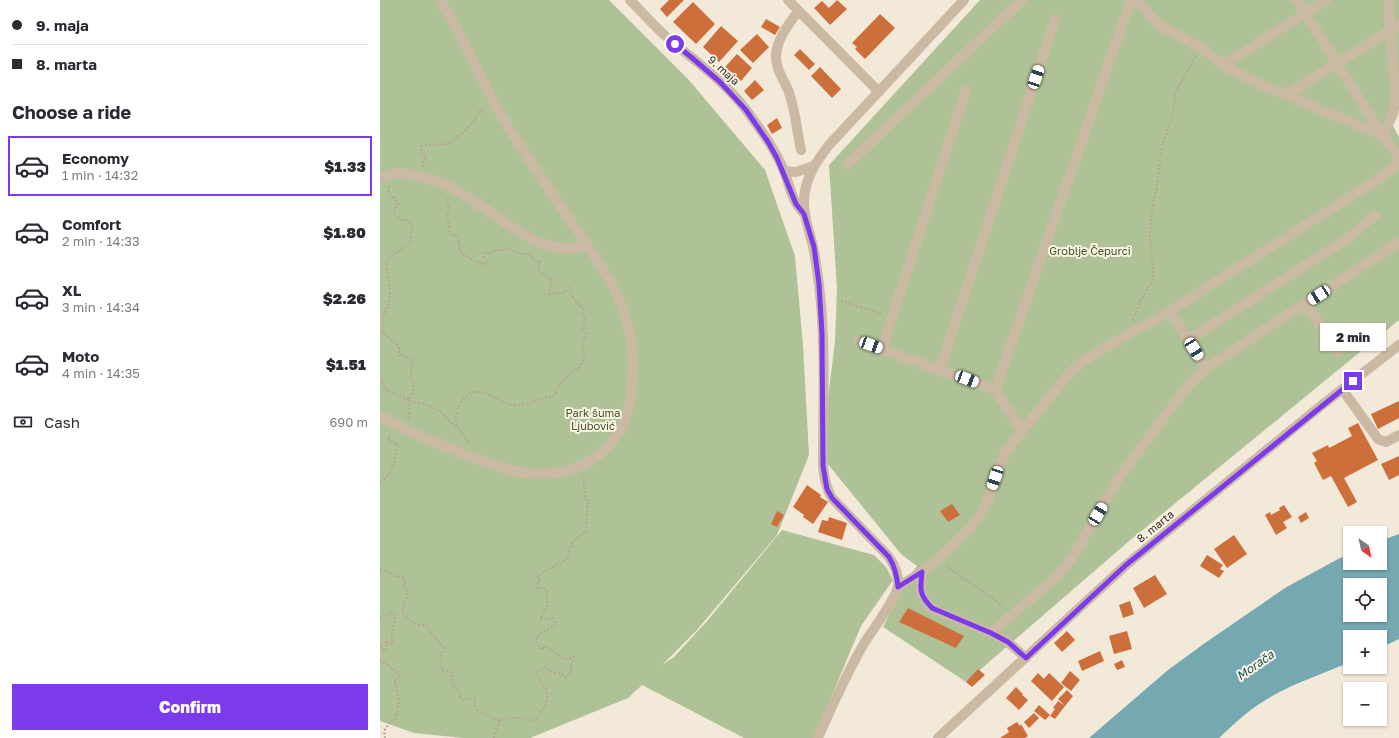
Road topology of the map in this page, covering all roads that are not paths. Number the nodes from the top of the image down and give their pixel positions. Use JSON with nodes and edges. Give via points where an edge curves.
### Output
{"nodes":[{"id":1,"x":440,"y":0,"type":"edge"},
{"id":2,"x":630,"y":0,"type":"edge"},
{"id":3,"x":788,"y":0,"type":"edge"},
{"id":4,"x":964,"y":0,"type":"edge"},
{"id":5,"x":1022,"y":0,"type":"edge"},
{"id":6,"x":1131,"y":0,"type":"edge"},
{"id":7,"x":1138,"y":0,"type":"edge"},
{"id":8,"x":1297,"y":0,"type":"edge"},
{"id":9,"x":1326,"y":0,"type":"edge"},
{"id":10,"x":1389,"y":0,"type":"edge"},
{"id":11,"x":798,"y":10,"type":"junction"},
{"id":12,"x":1305,"y":13,"type":"junction"},
{"id":13,"x":1055,"y":19,"type":"dead end"},
{"id":14,"x":1399,"y":25,"type":"edge"},
{"id":15,"x":1390,"y":31,"type":"junction"},
{"id":16,"x":1338,"y":63,"type":"junction"},
{"id":17,"x":1224,"y":65,"type":"junction"},
{"id":18,"x":966,"y":91,"type":"dead end"},
{"id":19,"x":879,"y":92,"type":"junction"},
{"id":20,"x":1286,"y":95,"type":"junction"},
{"id":21,"x":1383,"y":136,"type":"junction"},
{"id":22,"x":801,"y":150,"type":"dead end"},
{"id":23,"x":1399,"y":156,"type":"edge"},
{"id":24,"x":1399,"y":160,"type":"edge"},
{"id":25,"x":848,"y":164,"type":"dead end"},
{"id":26,"x":814,"y":166,"type":"junction"},
{"id":27,"x":784,"y":172,"type":"junction"},
{"id":28,"x":380,"y":178,"type":"edge"},
{"id":29,"x":804,"y":214,"type":"junction"},
{"id":30,"x":1375,"y":215,"type":"dead end"},
{"id":31,"x":1398,"y":243,"type":"edge"},
{"id":32,"x":588,"y":246,"type":"junction"},
{"id":33,"x":1306,"y":304,"type":"junction"},
{"id":34,"x":1170,"y":311,"type":"junction"},
{"id":35,"x":1188,"y":340,"type":"junction"},
{"id":36,"x":859,"y":341,"type":"dead end"},
{"id":37,"x":1399,"y":345,"type":"edge"},
{"id":38,"x":882,"y":349,"type":"junction"},
{"id":39,"x":1338,"y":351,"type":"dead end"},
{"id":40,"x":1206,"y":368,"type":"junction"},
{"id":41,"x":940,"y":369,"type":"junction"},
{"id":42,"x":995,"y":390,"type":"junction"},
{"id":43,"x":1342,"y":390,"type":"junction"},
{"id":44,"x":384,"y":419,"type":"edge"},
{"id":45,"x":1022,"y":431,"type":"junction"},
{"id":46,"x":1399,"y":435,"type":"edge"},
{"id":47,"x":922,"y":572,"type":"junction"},
{"id":48,"x":898,"y":587,"type":"junction"},
{"id":49,"x":991,"y":633,"type":"junction"},
{"id":50,"x":1026,"y":658,"type":"junction"},
{"id":51,"x":818,"y":738,"type":"edge"},
{"id":52,"x":938,"y":738,"type":"edge"}],
"edges":[{"from":1,"to":32,"type":"street","via":[[500,114]]},
{"from":2,"to":27,"type":"street","name":"9. maja","via":[[670,40],[733,94],[761,130]]},
{"from":3,"to":11,"type":"street"},
{"from":4,"to":19,"type":"street"},
{"from":5,"to":25,"type":"street"},
{"from":6,"to":42,"type":"street"},
{"from":7,"to":17,"type":"street","via":[[1151,18],[1161,26]]},
{"from":8,"to":12,"type":"street"},
{"from":9,"to":12,"type":"street"},
{"from":10,"to":15,"type":"street"},
{"from":11,"to":19,"type":"street"},
{"from":11,"to":22,"type":"street","via":[[775,52],[777,67],[795,111]]},
{"from":12,"to":16,"type":"street"},
{"from":12,"to":17,"type":"street"},
{"from":13,"to":41,"type":"street"},
{"from":14,"to":15,"type":"street"},
{"from":15,"to":16,"type":"street"},
{"from":15,"to":21,"type":"street","via":[[1396,97],[1393,114]]},
{"from":16,"to":20,"type":"street"},
{"from":16,"to":21,"type":"street"},
{"from":17,"to":20,"type":"street"},
{"from":18,"to":38,"type":"street"},
{"from":19,"to":26,"type":"street","via":[[829,145]]},
{"from":20,"to":21,"type":"street"},
{"from":21,"to":23,"type":"street"},
{"from":24,"to":34,"type":"street","via":[[1386,174]]},
{"from":26,"to":27,"type":"street","via":[[796,172]]},
{"from":26,"to":29,"type":"street","via":[[805,189]]},
{"from":27,"to":29,"type":"street","name":"9. maja","via":[[796,204]]},
{"from":28,"to":32,"type":"street","via":[[392,172],[424,177],[470,199],[530,239],[565,249]]},
{"from":29,"to":48,"type":"street","via":[[814,247],[819,284],[824,478],[835,502],[889,557],[894,566]]},
{"from":30,"to":35,"type":"street","via":[[1350,237]]},
{"from":31,"to":33,"type":"street"},
{"from":32,"to":44,"type":"street","via":[[618,296],[624,311],[632,356],[632,387],[624,426],[604,451],[579,467],[565,472],[520,472],[474,458]]},
{"from":33,"to":39,"type":"street"},
{"from":33,"to":40,"type":"street"},
{"from":34,"to":35,"type":"street"},
{"from":34,"to":45,"type":"street","via":[[1079,364]]},
{"from":35,"to":40,"type":"street"},
{"from":36,"to":38,"type":"street"},
{"from":37,"to":43,"type":"street","name":"8. marta"},
{"from":38,"to":41,"type":"street"},
{"from":40,"to":49,"type":"street","via":[[1177,400],[1120,476],[1065,567]]},
{"from":41,"to":42,"type":"street"},
{"from":42,"to":45,"type":"street"},
{"from":43,"to":46,"type":"street","via":[[1378,439],[1386,442]]},
{"from":43,"to":50,"type":"street","name":"8. marta","via":[[1126,565]]},
{"from":45,"to":47,"type":"street","via":[[1006,451],[981,514],[969,529]]},
{"from":47,"to":48,"type":"street"},
{"from":47,"to":49,"type":"street","via":[[920,588],[924,601],[932,608]]},
{"from":48,"to":51,"type":"street","via":[[859,653]]},
{"from":49,"to":50,"type":"street","via":[[1008,642]]},
{"from":50,"to":52,"type":"street","name":"8. marta"}]}
